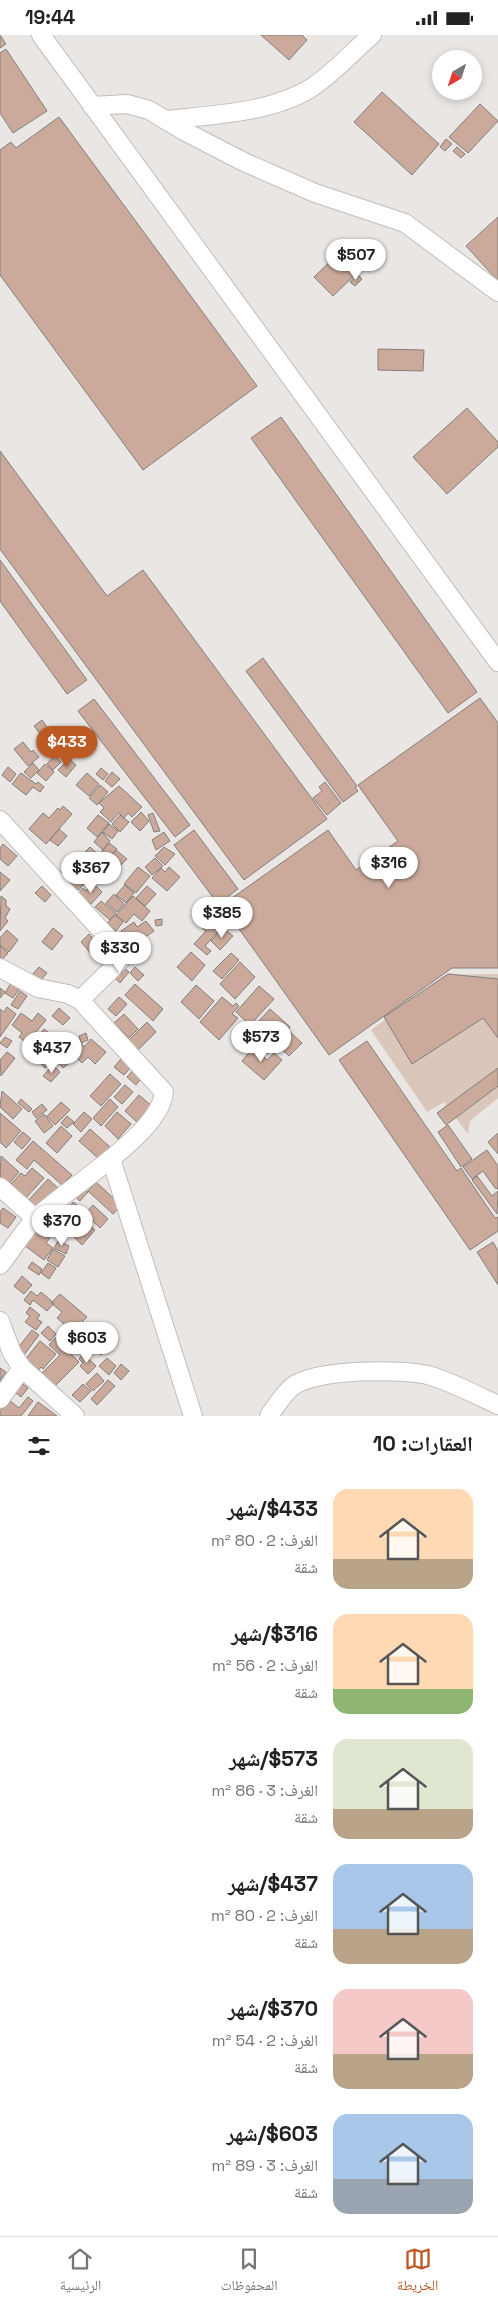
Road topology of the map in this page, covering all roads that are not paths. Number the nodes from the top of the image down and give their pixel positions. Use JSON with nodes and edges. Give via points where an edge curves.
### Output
{"nodes":[{"id":1,"x":40,"y":35,"type":"edge"},
{"id":2,"x":372,"y":35,"type":"edge"},
{"id":3,"x":92,"y":106,"type":"junction"},
{"id":4,"x":165,"y":120,"type":"junction"},
{"id":5,"x":498,"y":293,"type":"edge"},
{"id":6,"x":498,"y":662,"type":"edge"},
{"id":7,"x":0,"y":820,"type":"edge"},
{"id":8,"x":0,"y":968,"type":"edge"},
{"id":9,"x":80,"y":1000,"type":"junction"},
{"id":10,"x":111,"y":1159,"type":"junction"},
{"id":11,"x":0,"y":1187,"type":"edge"},
{"id":12,"x":36,"y":1219,"type":"junction"},
{"id":13,"x":0,"y":1265,"type":"edge"},
{"id":14,"x":0,"y":1321,"type":"edge"},
{"id":15,"x":22,"y":1368,"type":"junction"},
{"id":16,"x":0,"y":1399,"type":"edge"},
{"id":17,"x":498,"y":1405,"type":"edge"},
{"id":18,"x":75,"y":1416,"type":"edge"},
{"id":19,"x":193,"y":1416,"type":"edge"},
{"id":20,"x":270,"y":1416,"type":"edge"}],
"edges":[{"from":1,"to":3,"type":"street"},
{"from":2,"to":4,"type":"street","via":[[311,88],[281,102],[227,113]]},
{"from":3,"to":4,"type":"street","via":[[127,104],[149,110]]},
{"from":3,"to":6,"type":"street"},
{"from":4,"to":5,"type":"street","via":[[244,162],[315,193],[404,223]]},
{"from":7,"to":9,"type":"street","via":[[122,953],[120,961]]},
{"from":8,"to":9,"type":"street","via":[[38,988]]},
{"from":9,"to":10,"type":"street","via":[[164,1093],[158,1113]]},
{"from":10,"to":12,"type":"street"},
{"from":10,"to":19,"type":"street"},
{"from":11,"to":12,"type":"street"},
{"from":12,"to":13,"type":"street"},
{"from":14,"to":15,"type":"street","via":[[12,1353]]},
{"from":15,"to":16,"type":"street"},
{"from":15,"to":18,"type":"street"},
{"from":17,"to":20,"type":"street","via":[[431,1376],[401,1372],[328,1375],[309,1378],[293,1387]]}]}
